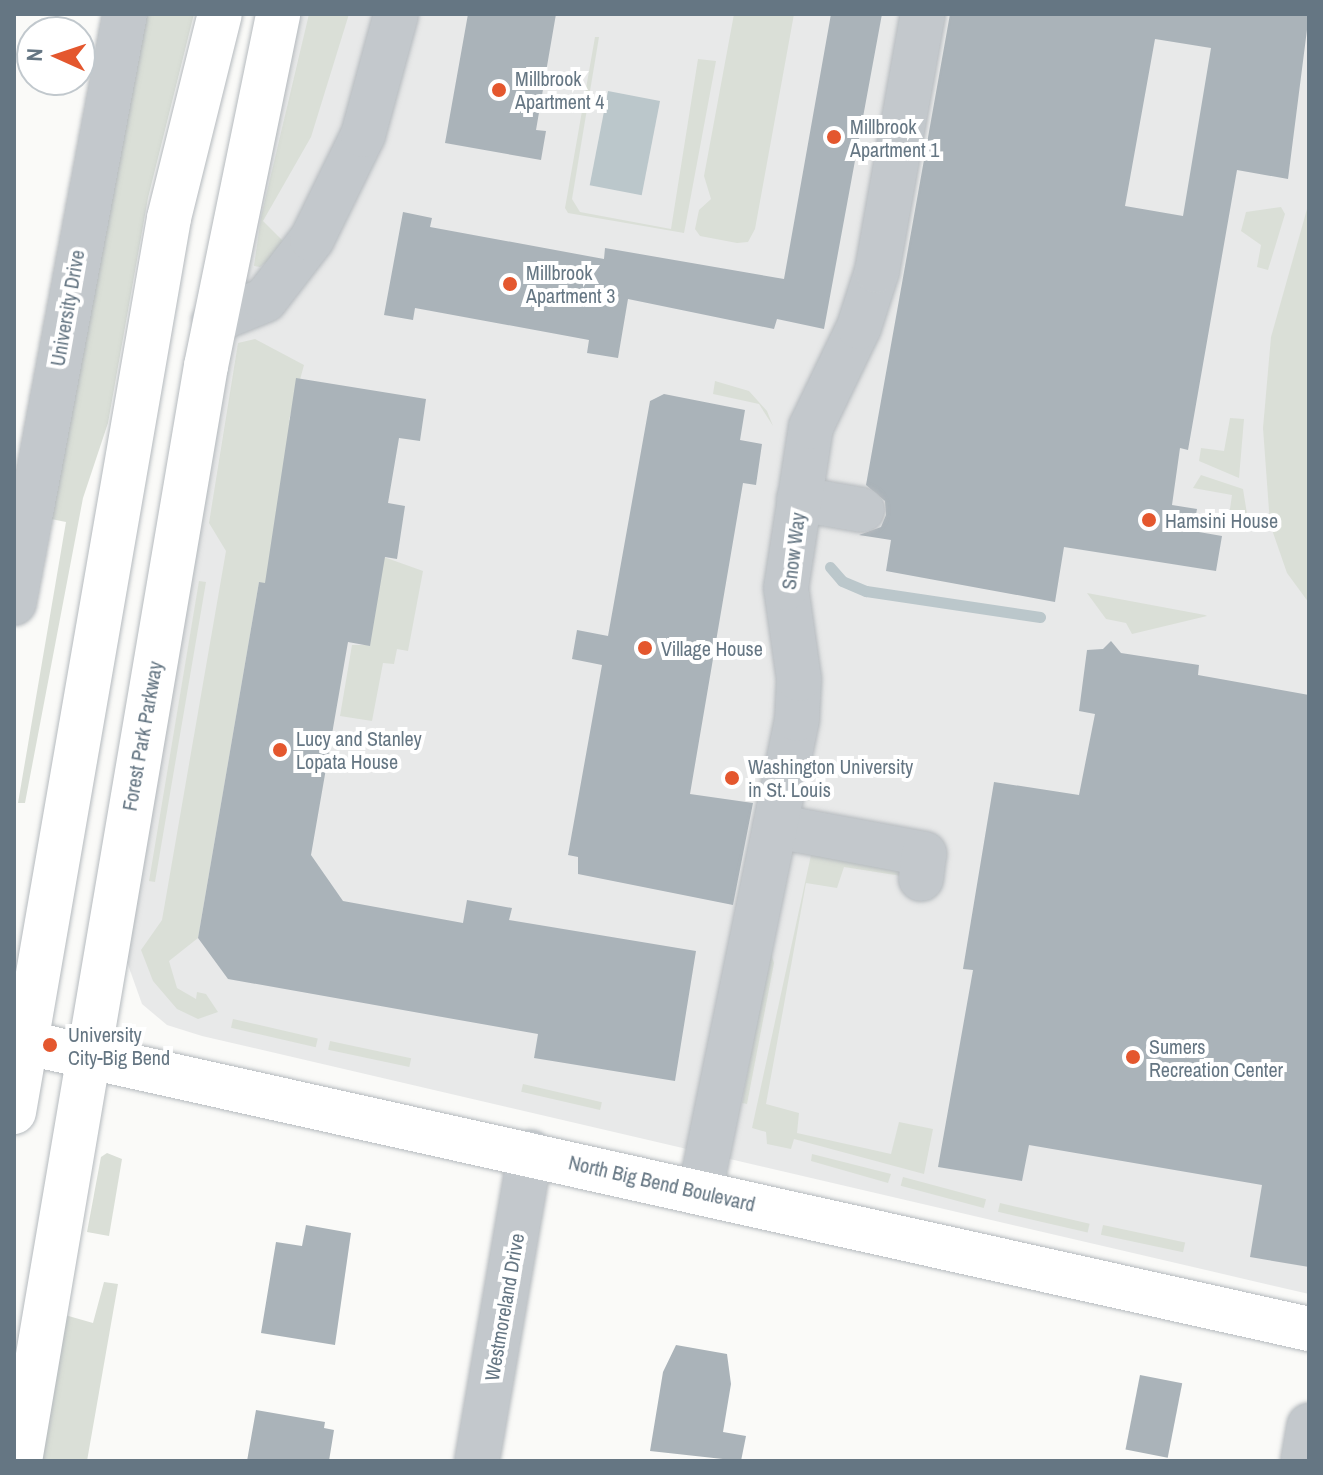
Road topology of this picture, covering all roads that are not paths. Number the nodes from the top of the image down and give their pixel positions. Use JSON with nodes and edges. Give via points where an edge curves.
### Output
{"nodes":[{"id":1,"x":125,"y":14,"type":"edge"},
{"id":2,"x":220,"y":14,"type":"edge"},
{"id":3,"x":278,"y":14,"type":"edge"},
{"id":4,"x":396,"y":14,"type":"edge"},
{"id":5,"x":923,"y":14,"type":"edge"},
{"id":6,"x":214,"y":321,"type":"junction"},
{"id":7,"x":799,"y":499,"type":"junction"},
{"id":8,"x":862,"y":510,"type":"dead end"},
{"id":9,"x":14,"y":603,"type":"edge"},
{"id":10,"x":775,"y":826,"type":"junction"},
{"id":11,"x":921,"y":879,"type":"dead end"},
{"id":12,"x":20,"y":1041,"type":"edge"},
{"id":13,"x":87,"y":1055,"type":"junction"},
{"id":14,"x":14,"y":1112,"type":"edge"},
{"id":15,"x":530,"y":1153,"type":"junction"},
{"id":16,"x":700,"y":1192,"type":"junction"},
{"id":17,"x":1309,"y":1329,"type":"edge"},
{"id":18,"x":1309,"y":1426,"type":"edge"},
{"id":19,"x":20,"y":1461,"type":"edge"},
{"id":20,"x":477,"y":1461,"type":"edge"},
{"id":21,"x":1303,"y":1461,"type":"edge"}],
"edges":[{"from":1,"to":9,"type":"street","name":"University Drive"},
{"from":2,"to":12,"type":"main road","via":[[169,218]]},
{"from":3,"to":6,"type":"main road","name":"Forest Park Parkway"},
{"from":4,"to":6,"type":"street","via":[[363,135],[312,239],[265,300]]},
{"from":5,"to":7,"type":"street","name":"Snow Way","via":[[877,271],[859,327],[818,402]]},
{"from":6,"to":13,"type":"main road","name":"Forest Park Parkway"},
{"from":7,"to":8,"type":"street"},
{"from":7,"to":10,"type":"street","name":"Snow Way","via":[[786,588],[799,679],[797,719]]},
{"from":10,"to":11,"type":"street","via":[[924,854]]},
{"from":10,"to":16,"type":"street","name":"Snow Way"},
{"from":12,"to":13,"type":"main road","name":"North Big Bend Boulevard"},
{"from":12,"to":14,"type":"main road"},
{"from":13,"to":15,"type":"main road","name":"North Big Bend Boulevard"},
{"from":13,"to":19,"type":"main road","name":"Forest Park Parkway"},
{"from":15,"to":16,"type":"main road","name":"North Big Bend Boulevard"},
{"from":15,"to":20,"type":"street","name":"Westmoreland Drive"},
{"from":16,"to":17,"type":"main road","name":"North Big Bend Boulevard"},
{"from":18,"to":21,"type":"street"}]}
